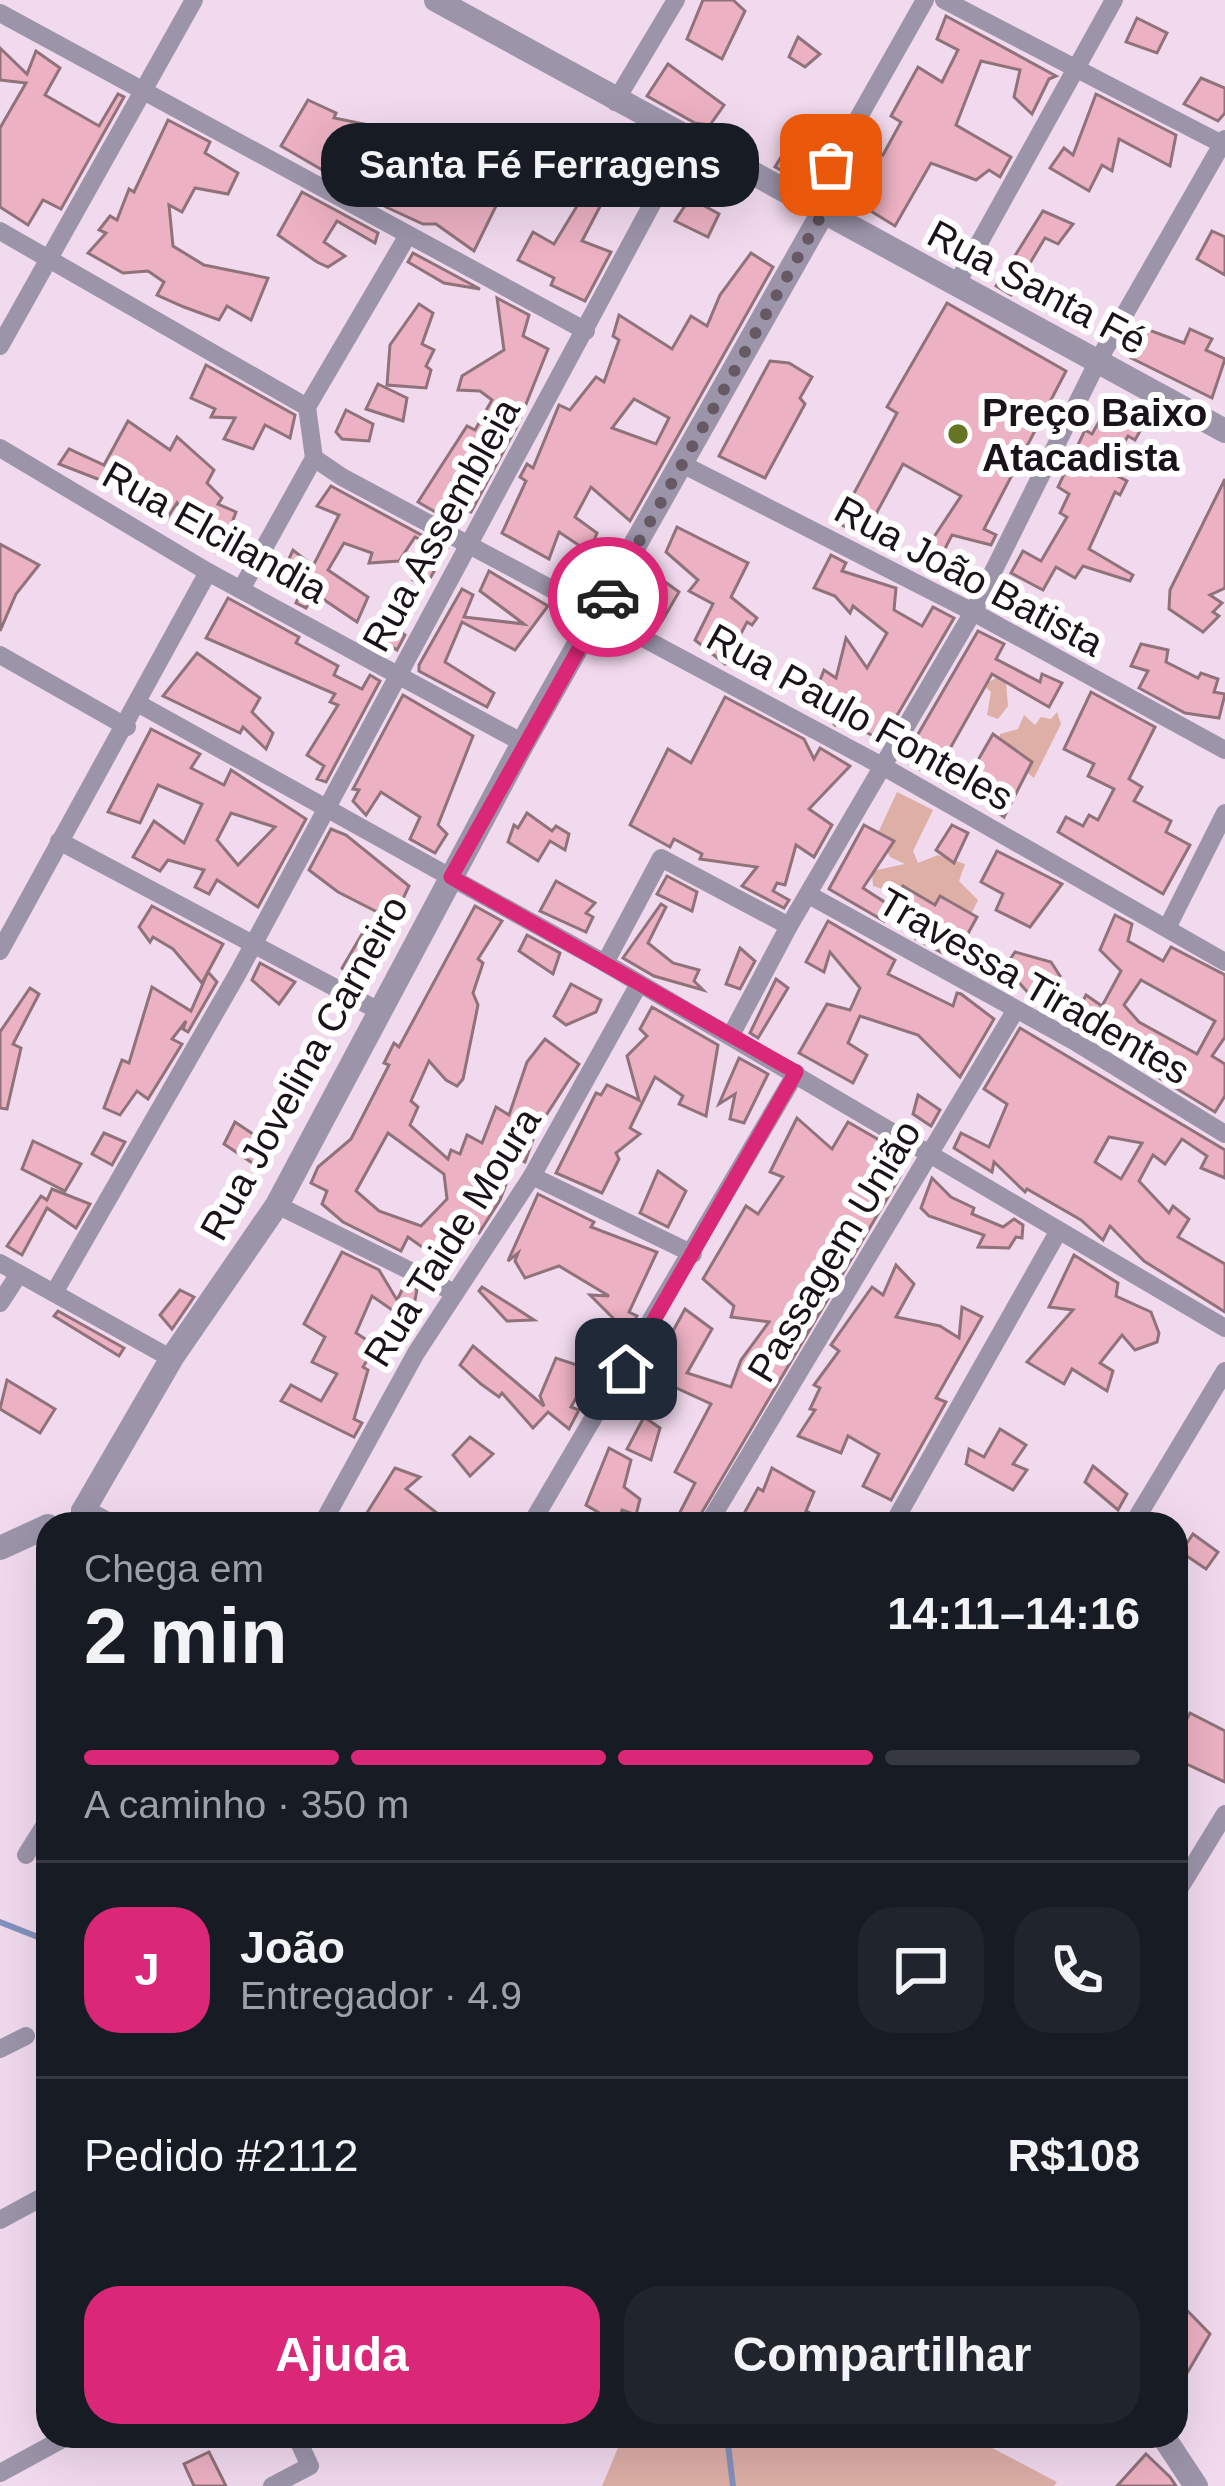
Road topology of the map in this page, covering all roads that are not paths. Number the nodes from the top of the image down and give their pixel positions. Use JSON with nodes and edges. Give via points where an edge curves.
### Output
{"nodes":[{"id":1,"x":194,"y":0,"type":"edge"},
{"id":2,"x":676,"y":0,"type":"edge"},
{"id":3,"x":925,"y":0,"type":"edge"},
{"id":4,"x":944,"y":0,"type":"edge"},
{"id":5,"x":1114,"y":0,"type":"edge"},
{"id":6,"x":448,"y":3,"type":"edge"},
{"id":7,"x":0,"y":14,"type":"edge"},
{"id":8,"x":1075,"y":65,"type":"junction"},
{"id":9,"x":142,"y":93,"type":"junction"},
{"id":10,"x":615,"y":102,"type":"junction"},
{"id":11,"x":686,"y":141,"type":"junction"},
{"id":12,"x":1224,"y":141,"type":"edge"},
{"id":13,"x":815,"y":210,"type":"junction"},
{"id":14,"x":0,"y":231,"type":"edge"},
{"id":15,"x":408,"y":236,"type":"junction"},
{"id":16,"x":50,"y":258,"type":"junction"},
{"id":17,"x":957,"y":283,"type":"junction"},
{"id":18,"x":586,"y":331,"type":"junction"},
{"id":19,"x":0,"y":346,"type":"edge"},
{"id":20,"x":1098,"y":361,"type":"junction"},
{"id":21,"x":307,"y":407,"type":"junction"},
{"id":22,"x":1225,"y":431,"type":"edge"},
{"id":23,"x":0,"y":448,"type":"edge"},
{"id":24,"x":314,"y":458,"type":"junction"},
{"id":25,"x":680,"y":463,"type":"junction"},
{"id":26,"x":469,"y":543,"type":"junction"},
{"id":27,"x":208,"y":572,"type":"junction"},
{"id":28,"x":243,"y":586,"type":"junction"},
{"id":29,"x":600,"y":611,"type":"junction"},
{"id":30,"x":973,"y":612,"type":"junction"},
{"id":31,"x":0,"y":655,"type":"edge"},
{"id":32,"x":398,"y":671,"type":"junction"},
{"id":33,"x":139,"y":704,"type":"junction"},
{"id":34,"x":127,"y":727,"type":"junction"},
{"id":35,"x":524,"y":743,"type":"junction"},
{"id":36,"x":1225,"y":750,"type":"edge"},
{"id":37,"x":884,"y":767,"type":"junction"},
{"id":38,"x":328,"y":807,"type":"junction"},
{"id":39,"x":1225,"y":813,"type":"edge"},
{"id":40,"x":59,"y":841,"type":"junction"},
{"id":41,"x":451,"y":877,"type":"junction"},
{"id":42,"x":809,"y":896,"type":"junction"},
{"id":43,"x":789,"y":926,"type":"junction"},
{"id":44,"x":1168,"y":928,"type":"junction"},
{"id":45,"x":254,"y":942,"type":"junction"},
{"id":46,"x":0,"y":951,"type":"edge"},
{"id":47,"x":1225,"y":962,"type":"edge"},
{"id":48,"x":605,"y":963,"type":"junction"},
{"id":49,"x":639,"y":984,"type":"junction"},
{"id":50,"x":379,"y":1011,"type":"junction"},
{"id":51,"x":1016,"y":1011,"type":"junction"},
{"id":52,"x":731,"y":1035,"type":"junction"},
{"id":53,"x":796,"y":1072,"type":"junction"},
{"id":54,"x":1225,"y":1134,"type":"edge"},
{"id":55,"x":932,"y":1152,"type":"junction"},
{"id":56,"x":532,"y":1176,"type":"junction"},
{"id":57,"x":277,"y":1205,"type":"junction"},
{"id":58,"x":1058,"y":1232,"type":"junction"},
{"id":59,"x":693,"y":1254,"type":"junction"},
{"id":60,"x":0,"y":1263,"type":"edge"},
{"id":61,"x":19,"y":1274,"type":"junction"},
{"id":62,"x":454,"y":1292,"type":"junction"},
{"id":63,"x":54,"y":1293,"type":"junction"},
{"id":64,"x":0,"y":1304,"type":"edge"},
{"id":65,"x":1225,"y":1328,"type":"edge"},
{"id":66,"x":172,"y":1359,"type":"junction"},
{"id":67,"x":1225,"y":1371,"type":"edge"},
{"id":68,"x":83,"y":1510,"type":"junction"},
{"id":69,"x":79,"y":1512,"type":"edge"},
{"id":70,"x":86,"y":1512,"type":"edge"},
{"id":71,"x":329,"y":1512,"type":"edge"},
{"id":72,"x":539,"y":1512,"type":"edge"},
{"id":73,"x":715,"y":1512,"type":"edge"},
{"id":74,"x":900,"y":1512,"type":"edge"},
{"id":75,"x":1140,"y":1512,"type":"edge"},
{"id":76,"x":36,"y":1532,"type":"edge"},
{"id":77,"x":0,"y":1548,"type":"edge"},
{"id":78,"x":1225,"y":1814,"type":"edge"},
{"id":79,"x":36,"y":1839,"type":"edge"},
{"id":80,"x":26,"y":1855,"type":"dead end"},
{"id":81,"x":1188,"y":1874,"type":"edge"},
{"id":82,"x":26,"y":2036,"type":"dead end"},
{"id":83,"x":0,"y":2049,"type":"edge"},
{"id":84,"x":36,"y":2200,"type":"edge"},
{"id":85,"x":0,"y":2220,"type":"edge"},
{"id":86,"x":50,"y":2448,"type":"edge"},
{"id":87,"x":302,"y":2448,"type":"edge"},
{"id":88,"x":1169,"y":2448,"type":"edge"},
{"id":89,"x":1,"y":2480,"type":"edge"},
{"id":90,"x":1186,"y":2480,"type":"edge"},
{"id":91,"x":272,"y":2486,"type":"edge"}],
"edges":[{"from":1,"to":9,"type":"street"},
{"from":2,"to":10,"type":"street"},
{"from":3,"to":13,"type":"street","name":"Rua Jovelina Carneiro"},
{"from":4,"to":8,"type":"street"},
{"from":5,"to":8,"type":"street"},
{"from":6,"to":10,"type":"street","name":"Rua Santa Fé"},
{"from":7,"to":9,"type":"street"},
{"from":8,"to":12,"type":"street"},
{"from":8,"to":17,"type":"street"},
{"from":9,"to":15,"type":"street"},
{"from":9,"to":16,"type":"street"},
{"from":10,"to":11,"type":"street","name":"Rua Santa Fé"},
{"from":11,"to":13,"type":"street","name":"Rua Santa Fé"},
{"from":11,"to":18,"type":"street","name":"Rua Assembleia"},
{"from":12,"to":20,"type":"street"},
{"from":13,"to":17,"type":"street","name":"Rua Santa Fé"},
{"from":13,"to":25,"type":"street","name":"Rua Jovelina Carneiro"},
{"from":14,"to":16,"type":"street"},
{"from":15,"to":18,"type":"street"},
{"from":15,"to":21,"type":"street"},
{"from":16,"to":19,"type":"street"},
{"from":16,"to":21,"type":"street"},
{"from":17,"to":20,"type":"street","name":"Rua Santa Fé"},
{"from":18,"to":26,"type":"street","name":"Rua Assembleia"},
{"from":20,"to":22,"type":"street","name":"Rua Santa Fé"},
{"from":20,"to":30,"type":"street"},
{"from":21,"to":24,"type":"street"},
{"from":23,"to":27,"type":"street","name":"Rua Elcilandia"},
{"from":24,"to":26,"type":"street","name":"Rua Paulo Fonteles"},
{"from":24,"to":28,"type":"street"},
{"from":25,"to":29,"type":"street","name":"Rua Jovelina Carneiro"},
{"from":25,"to":30,"type":"street","name":"Rua João Batista"},
{"from":26,"to":29,"type":"street","name":"Rua Paulo Fonteles"},
{"from":26,"to":32,"type":"street","name":"Rua Assembleia"},
{"from":27,"to":28,"type":"street","name":"Rua Elcilandia"},
{"from":27,"to":33,"type":"street"},
{"from":28,"to":32,"type":"street","name":"Rua Elcilandia"},
{"from":29,"to":35,"type":"street","name":"Rua Jovelina Carneiro"},
{"from":29,"to":37,"type":"street","name":"Rua Paulo Fonteles"},
{"from":30,"to":36,"type":"street","name":"Rua João Batista"},
{"from":30,"to":37,"type":"street"},
{"from":31,"to":34,"type":"street"},
{"from":32,"to":35,"type":"street","name":"Rua Elcilandia"},
{"from":32,"to":38,"type":"street","name":"Rua Assembleia"},
{"from":33,"to":34,"type":"street"},
{"from":33,"to":38,"type":"street"},
{"from":34,"to":40,"type":"street"},
{"from":35,"to":41,"type":"street","name":"Rua Jovelina Carneiro"},
{"from":37,"to":42,"type":"street"},
{"from":37,"to":44,"type":"street","name":"Rua Paulo Fonteles"},
{"from":38,"to":41,"type":"street"},
{"from":38,"to":45,"type":"street","name":"Rua Assembleia"},
{"from":39,"to":44,"type":"street"},
{"from":40,"to":45,"type":"street"},
{"from":40,"to":46,"type":"street"},
{"from":41,"to":48,"type":"street"},
{"from":41,"to":50,"type":"street","name":"Rua Jovelina Carneiro"},
{"from":42,"to":43,"type":"street"},
{"from":42,"to":51,"type":"street","name":"Travessa Tiradentes"},
{"from":43,"to":48,"type":"street","via":[[661,858]]},
{"from":43,"to":52,"type":"street"},
{"from":44,"to":47,"type":"street","name":"Rua Paulo Fonteles"},
{"from":45,"to":50,"type":"street"},
{"from":45,"to":63,"type":"street","name":"Rua Assembleia"},
{"from":48,"to":49,"type":"street"},
{"from":49,"to":52,"type":"street"},
{"from":49,"to":56,"type":"street","name":"Rua Taide Moura"},
{"from":50,"to":57,"type":"street","name":"Rua Jovelina Carneiro"},
{"from":51,"to":54,"type":"street","name":"Travessa Tiradentes"},
{"from":51,"to":55,"type":"street","name":"Passagem União"},
{"from":52,"to":53,"type":"street"},
{"from":53,"to":55,"type":"street"},
{"from":53,"to":59,"type":"street"},
{"from":55,"to":58,"type":"street"},
{"from":55,"to":73,"type":"street","name":"Passagem União"},
{"from":56,"to":59,"type":"street"},
{"from":56,"to":62,"type":"street","name":"Rua Taide Moura"},
{"from":57,"to":62,"type":"street"},
{"from":57,"to":66,"type":"street","name":"Rua Jovelina Carneiro"},
{"from":58,"to":65,"type":"street"},
{"from":58,"to":74,"type":"street"},
{"from":59,"to":72,"type":"street"},
{"from":60,"to":61,"type":"street"},
{"from":61,"to":63,"type":"street"},
{"from":61,"to":64,"type":"street"},
{"from":62,"to":71,"type":"street","name":"Rua Taide Moura"},
{"from":63,"to":66,"type":"street"},
{"from":66,"to":68,"type":"street","name":"Rua Jovelina Carneiro"},
{"from":67,"to":75,"type":"street"},
{"from":68,"to":69,"type":"street"},
{"from":68,"to":70,"type":"street"},
{"from":76,"to":77,"type":"street"},
{"from":78,"to":81,"type":"street"},
{"from":79,"to":80,"type":"street"},
{"from":82,"to":83,"type":"street"},
{"from":84,"to":85,"type":"street"},
{"from":86,"to":89,"type":"street"},
{"from":87,"to":91,"type":"street","via":[[310,2466]]},
{"from":88,"to":90,"type":"street"}]}
